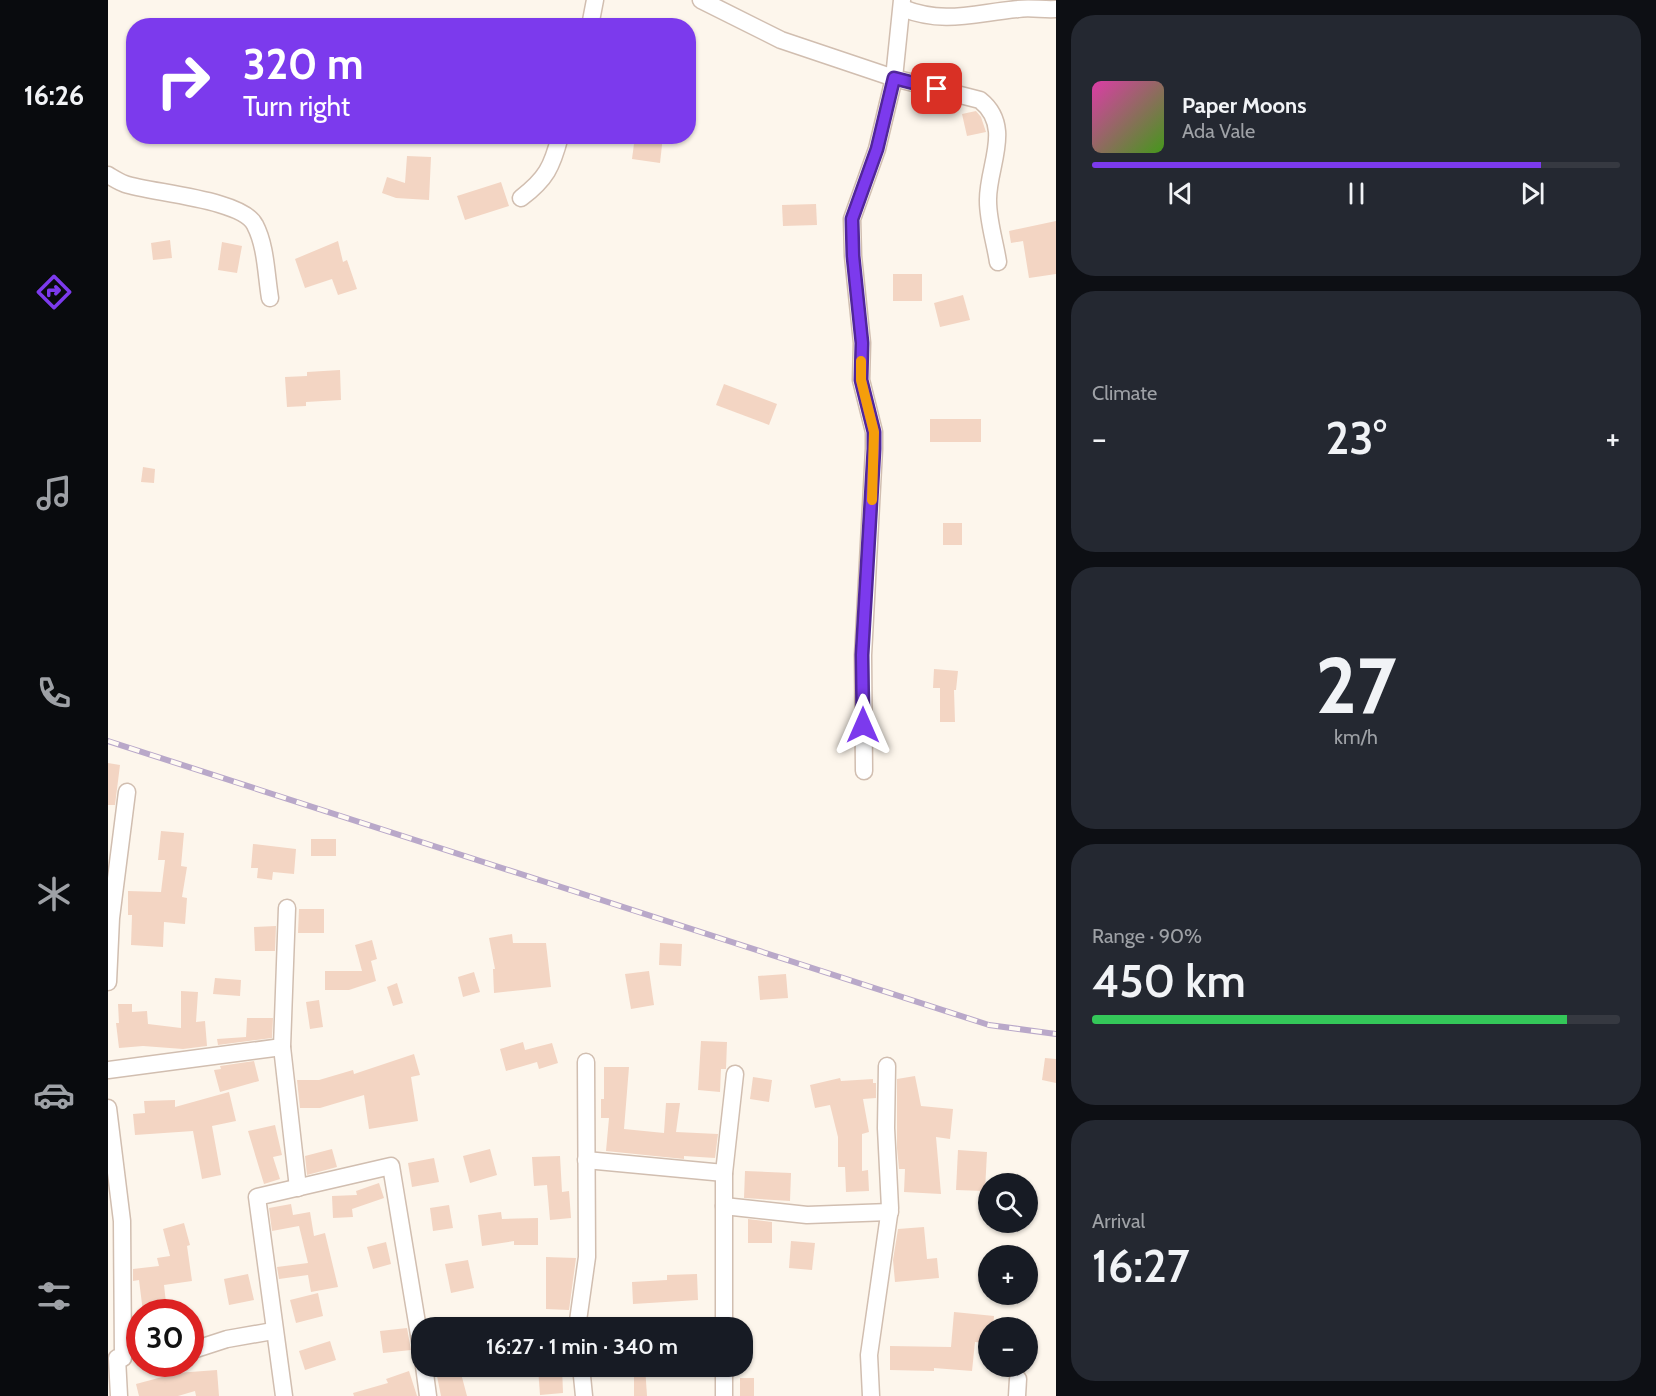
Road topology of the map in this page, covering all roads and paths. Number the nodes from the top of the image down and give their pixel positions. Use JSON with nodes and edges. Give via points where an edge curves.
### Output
{"nodes":[{"id":1,"x":596,"y":0,"type":"edge"},
{"id":2,"x":701,"y":0,"type":"edge"},
{"id":3,"x":902,"y":4,"type":"edge"},
{"id":4,"x":1056,"y":9,"type":"edge"},
{"id":5,"x":593,"y":18,"type":"edge"},
{"id":6,"x":894,"y":78,"type":"junction"},
{"id":7,"x":558,"y":144,"type":"edge"},
{"id":8,"x":108,"y":176,"type":"edge"},
{"id":9,"x":521,"y":198,"type":"dead end"},
{"id":10,"x":998,"y":262,"type":"dead end"},
{"id":11,"x":270,"y":298,"type":"dead end"},
{"id":12,"x":864,"y":771,"type":"dead end"},
{"id":13,"x":127,"y":792,"type":"dead end"},
{"id":14,"x":287,"y":909,"type":"dead end"},
{"id":15,"x":108,"y":982,"type":"edge"},
{"id":16,"x":282,"y":1047,"type":"junction"},
{"id":17,"x":586,"y":1062,"type":"dead end"},
{"id":18,"x":887,"y":1066,"type":"dead end"},
{"id":19,"x":108,"y":1070,"type":"edge"},
{"id":20,"x":735,"y":1074,"type":"dead end"},
{"id":21,"x":108,"y":1108,"type":"edge"},
{"id":22,"x":586,"y":1160,"type":"junction"},
{"id":23,"x":724,"y":1173,"type":"junction"},
{"id":24,"x":298,"y":1188,"type":"junction"},
{"id":25,"x":724,"y":1206,"type":"junction"},
{"id":26,"x":890,"y":1212,"type":"junction"},
{"id":27,"x":115,"y":1221,"type":"edge"},
{"id":28,"x":416,"y":1317,"type":"edge"},
{"id":29,"x":579,"y":1317,"type":"edge"},
{"id":30,"x":724,"y":1317,"type":"edge"},
{"id":31,"x":273,"y":1331,"type":"junction"},
{"id":32,"x":204,"y":1346,"type":"edge"},
{"id":33,"x":122,"y":1358,"type":"edge"},
{"id":34,"x":425,"y":1377,"type":"edge"},
{"id":35,"x":582,"y":1377,"type":"edge"},
{"id":36,"x":724,"y":1377,"type":"edge"},
{"id":37,"x":1018,"y":1379,"type":"dead end"},
{"id":38,"x":119,"y":1396,"type":"edge"},
{"id":39,"x":284,"y":1396,"type":"edge"},
{"id":40,"x":428,"y":1396,"type":"edge"},
{"id":41,"x":584,"y":1396,"type":"edge"},
{"id":42,"x":724,"y":1396,"type":"edge"},
{"id":43,"x":871,"y":1396,"type":"edge"},
{"id":44,"x":1017,"y":1396,"type":"edge"}],
"edges":[{"from":1,"to":5,"type":"street"},
{"from":2,"to":6,"type":"street","via":[[781,40]]},
{"from":3,"to":4,"type":"street","via":[[923,17],[945,18],[1020,8]]},
{"from":3,"to":6,"type":"street"},
{"from":6,"to":10,"type":"street","via":[[980,100],[991,109],[998,142],[988,201]]},
{"from":6,"to":12,"type":"street","via":[[877,149],[852,219],[862,343],[861,380],[874,432],[862,655]]},
{"from":7,"to":9,"type":"street","via":[[542,182]]},
{"from":8,"to":11,"type":"street","via":[[125,184],[170,191],[243,212],[254,222],[261,239]]},
{"from":13,"to":15,"type":"street","via":[[111,918]]},
{"from":14,"to":16,"type":"street"},
{"from":16,"to":19,"type":"street"},
{"from":16,"to":24,"type":"street"},
{"from":17,"to":22,"type":"street"},
{"from":18,"to":26,"type":"street"},
{"from":20,"to":23,"type":"street"},
{"from":21,"to":27,"type":"street"},
{"from":22,"to":23,"type":"street"},
{"from":22,"to":29,"type":"street","via":[[587,1257]]},
{"from":23,"to":25,"type":"street"},
{"from":24,"to":28,"type":"street","via":[[392,1166]]},
{"from":24,"to":31,"type":"street","via":[[257,1197]]},
{"from":25,"to":26,"type":"street","via":[[807,1215]]},
{"from":25,"to":30,"type":"street"},
{"from":26,"to":43,"type":"street","via":[[869,1355]]},
{"from":27,"to":33,"type":"street"},
{"from":31,"to":32,"type":"street"},
{"from":31,"to":39,"type":"street"},
{"from":33,"to":38,"type":"street"},
{"from":34,"to":40,"type":"street"},
{"from":35,"to":41,"type":"street"},
{"from":36,"to":42,"type":"street"},
{"from":37,"to":44,"type":"street"}]}
